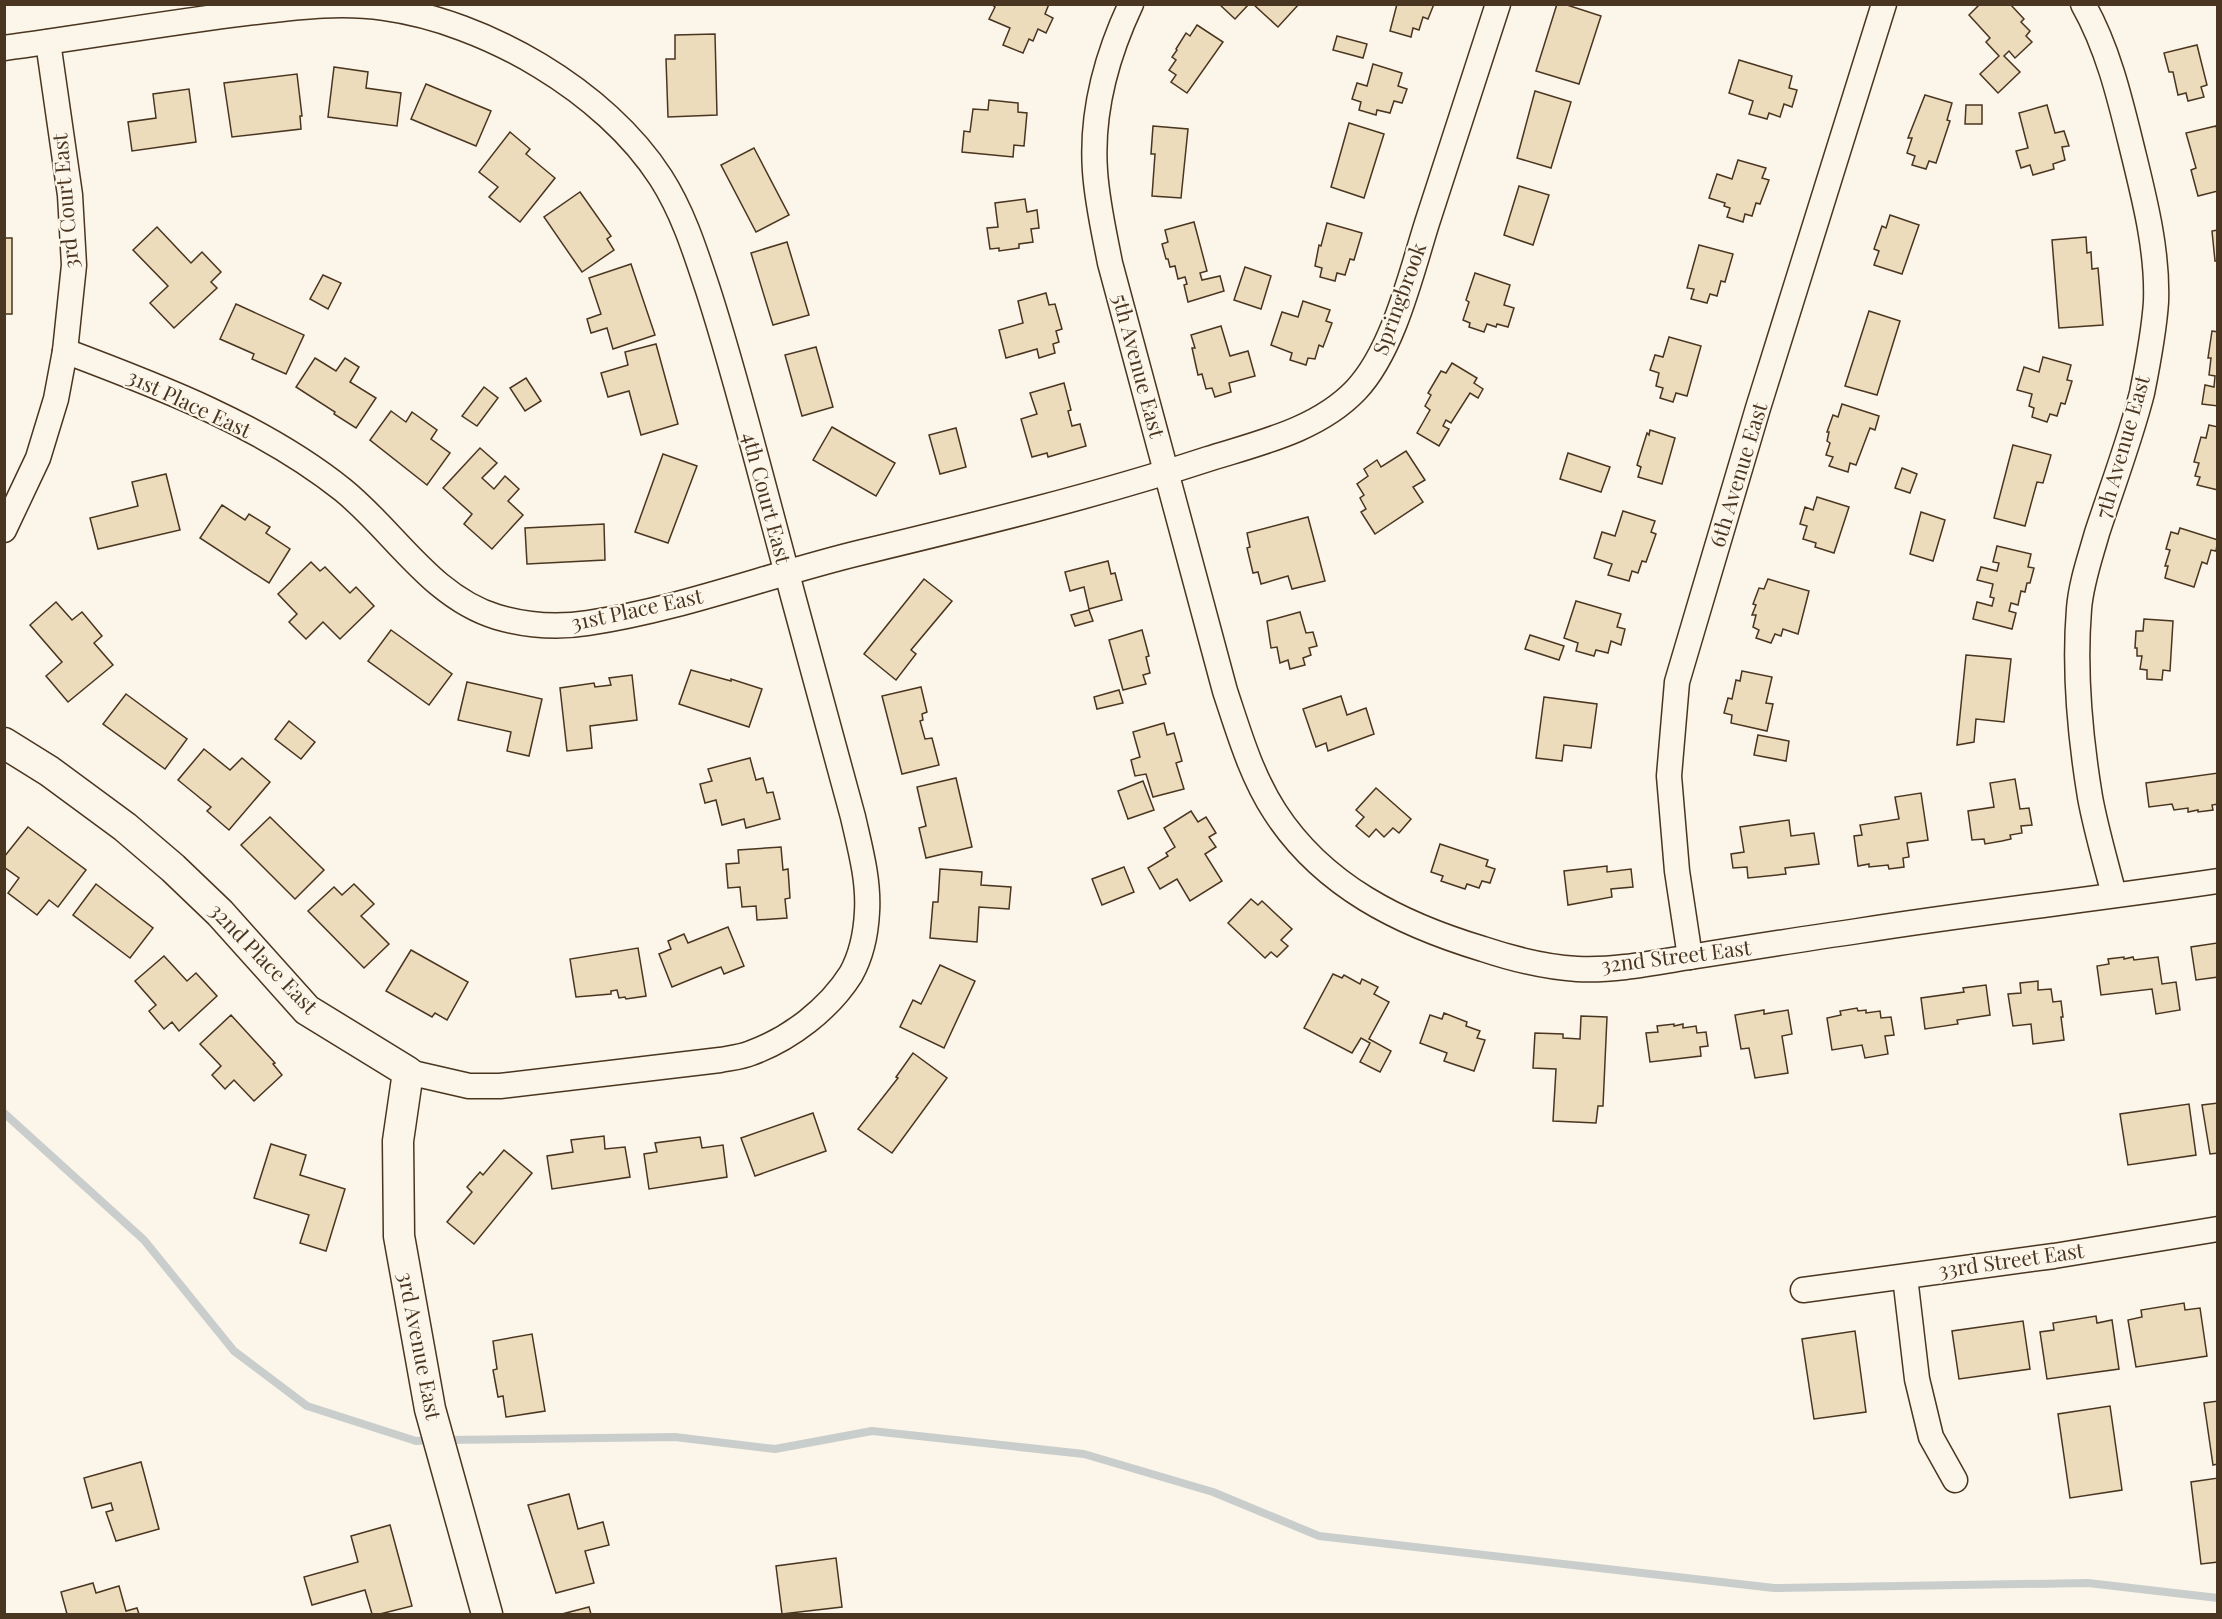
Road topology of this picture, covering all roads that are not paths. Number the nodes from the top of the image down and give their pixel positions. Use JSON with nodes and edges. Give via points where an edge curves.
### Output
{"nodes":[{"id":1,"x":1131,"y":4,"type":"edge"},
{"id":2,"x":1498,"y":4,"type":"edge"},
{"id":3,"x":1884,"y":4,"type":"edge"},
{"id":4,"x":2083,"y":4,"type":"edge"},
{"id":5,"x":48,"y":42,"type":"junction"},
{"id":6,"x":4,"y":48,"type":"edge"},
{"id":7,"x":65,"y":351,"type":"junction"},
{"id":8,"x":1168,"y":472,"type":"junction"},
{"id":9,"x":4,"y":530,"type":"edge"},
{"id":10,"x":787,"y":574,"type":"junction"},
{"id":11,"x":1236,"y":724,"type":"joint"},
{"id":12,"x":4,"y":743,"type":"edge"},
{"id":13,"x":2217,"y":881,"type":"edge"},
{"id":14,"x":2114,"y":895,"type":"junction"},
{"id":15,"x":1690,"y":957,"type":"junction"},
{"id":16,"x":851,"y":973,"type":"joint"},
{"id":17,"x":408,"y":1072,"type":"junction"},
{"id":18,"x":2217,"y":1229,"type":"edge"},
{"id":19,"x":1905,"y":1277,"type":"junction"},
{"id":20,"x":1803,"y":1290,"type":"dead end"},
{"id":21,"x":1955,"y":1479,"type":"dead end"},
{"id":22,"x":487,"y":1614,"type":"edge"}],
"edges":[{"from":1,"to":8,"type":"street","name":"5th Avenue East","via":[[1106,74],[1095,169],[1110,263]]},
{"from":2,"to":8,"type":"street","name":"Springbrook","via":[[1399,309],[1375,366],[1332,411],[1305,426]]},
{"from":3,"to":15,"type":"street","name":"6th Avenue East","via":[[1677,682],[1669,776],[1677,871]]},
{"from":4,"to":14,"type":"street","name":"7th Avenue East","via":[[2106,54],[2123,114],[2146,205],[2155,269],[2153,331],[2141,393],[2084,574],[2079,607],[2079,702],[2089,785]]},
{"from":5,"to":6,"type":"street","name":"4th Court East"},
{"from":5,"to":7,"type":"street","name":"3rd Court East","via":[[70,195],[74,265]]},
{"from":5,"to":10,"type":"street","name":"4th Court East","via":[[159,24],[319,5],[352,5],[384,8],[447,23],[552,72],[623,130],[662,180],[691,237],[730,358]]},
{"from":7,"to":9,"type":"street","name":"3rd Court East","via":[[56,399],[38,458]]},
{"from":7,"to":10,"type":"street","name":"31st Place East","via":[[211,410],[293,455],[345,491],[435,581],[490,615],[522,624],[586,624],[680,604]]},
{"from":8,"to":10,"type":"street","name":"31st Place East"},
{"from":8,"to":11,"type":"street","name":"5th Avenue East"},
{"from":10,"to":16,"type":"street","name":"4th Court East","via":[[854,817],[866,879],[863,943]]},
{"from":11,"to":15,"type":"street","name":"32nd Street East","via":[[1258,782],[1292,836],[1338,881],[1392,915],[1451,940],[1556,966],[1630,966]]},
{"from":12,"to":17,"type":"street","name":"32nd Place East","via":[[106,813],[173,868],[220,913],[307,1010]]},
{"from":13,"to":14,"type":"street","name":"32nd Street East"},
{"from":14,"to":15,"type":"street","name":"32nd Street East"},
{"from":16,"to":17,"type":"street","name":"32nd Place East","via":[[807,1022],[780,1040],[751,1053],[720,1060],[500,1086],[469,1086]]},
{"from":17,"to":22,"type":"street","name":"3rd Avenue East","via":[[398,1141],[399,1236],[430,1409]]},
{"from":18,"to":19,"type":"street","name":"33rd Street East"},
{"from":19,"to":20,"type":"street","name":"33rd Street East"},
{"from":19,"to":21,"type":"street","via":[[1917,1379],[1931,1437]]}]}
